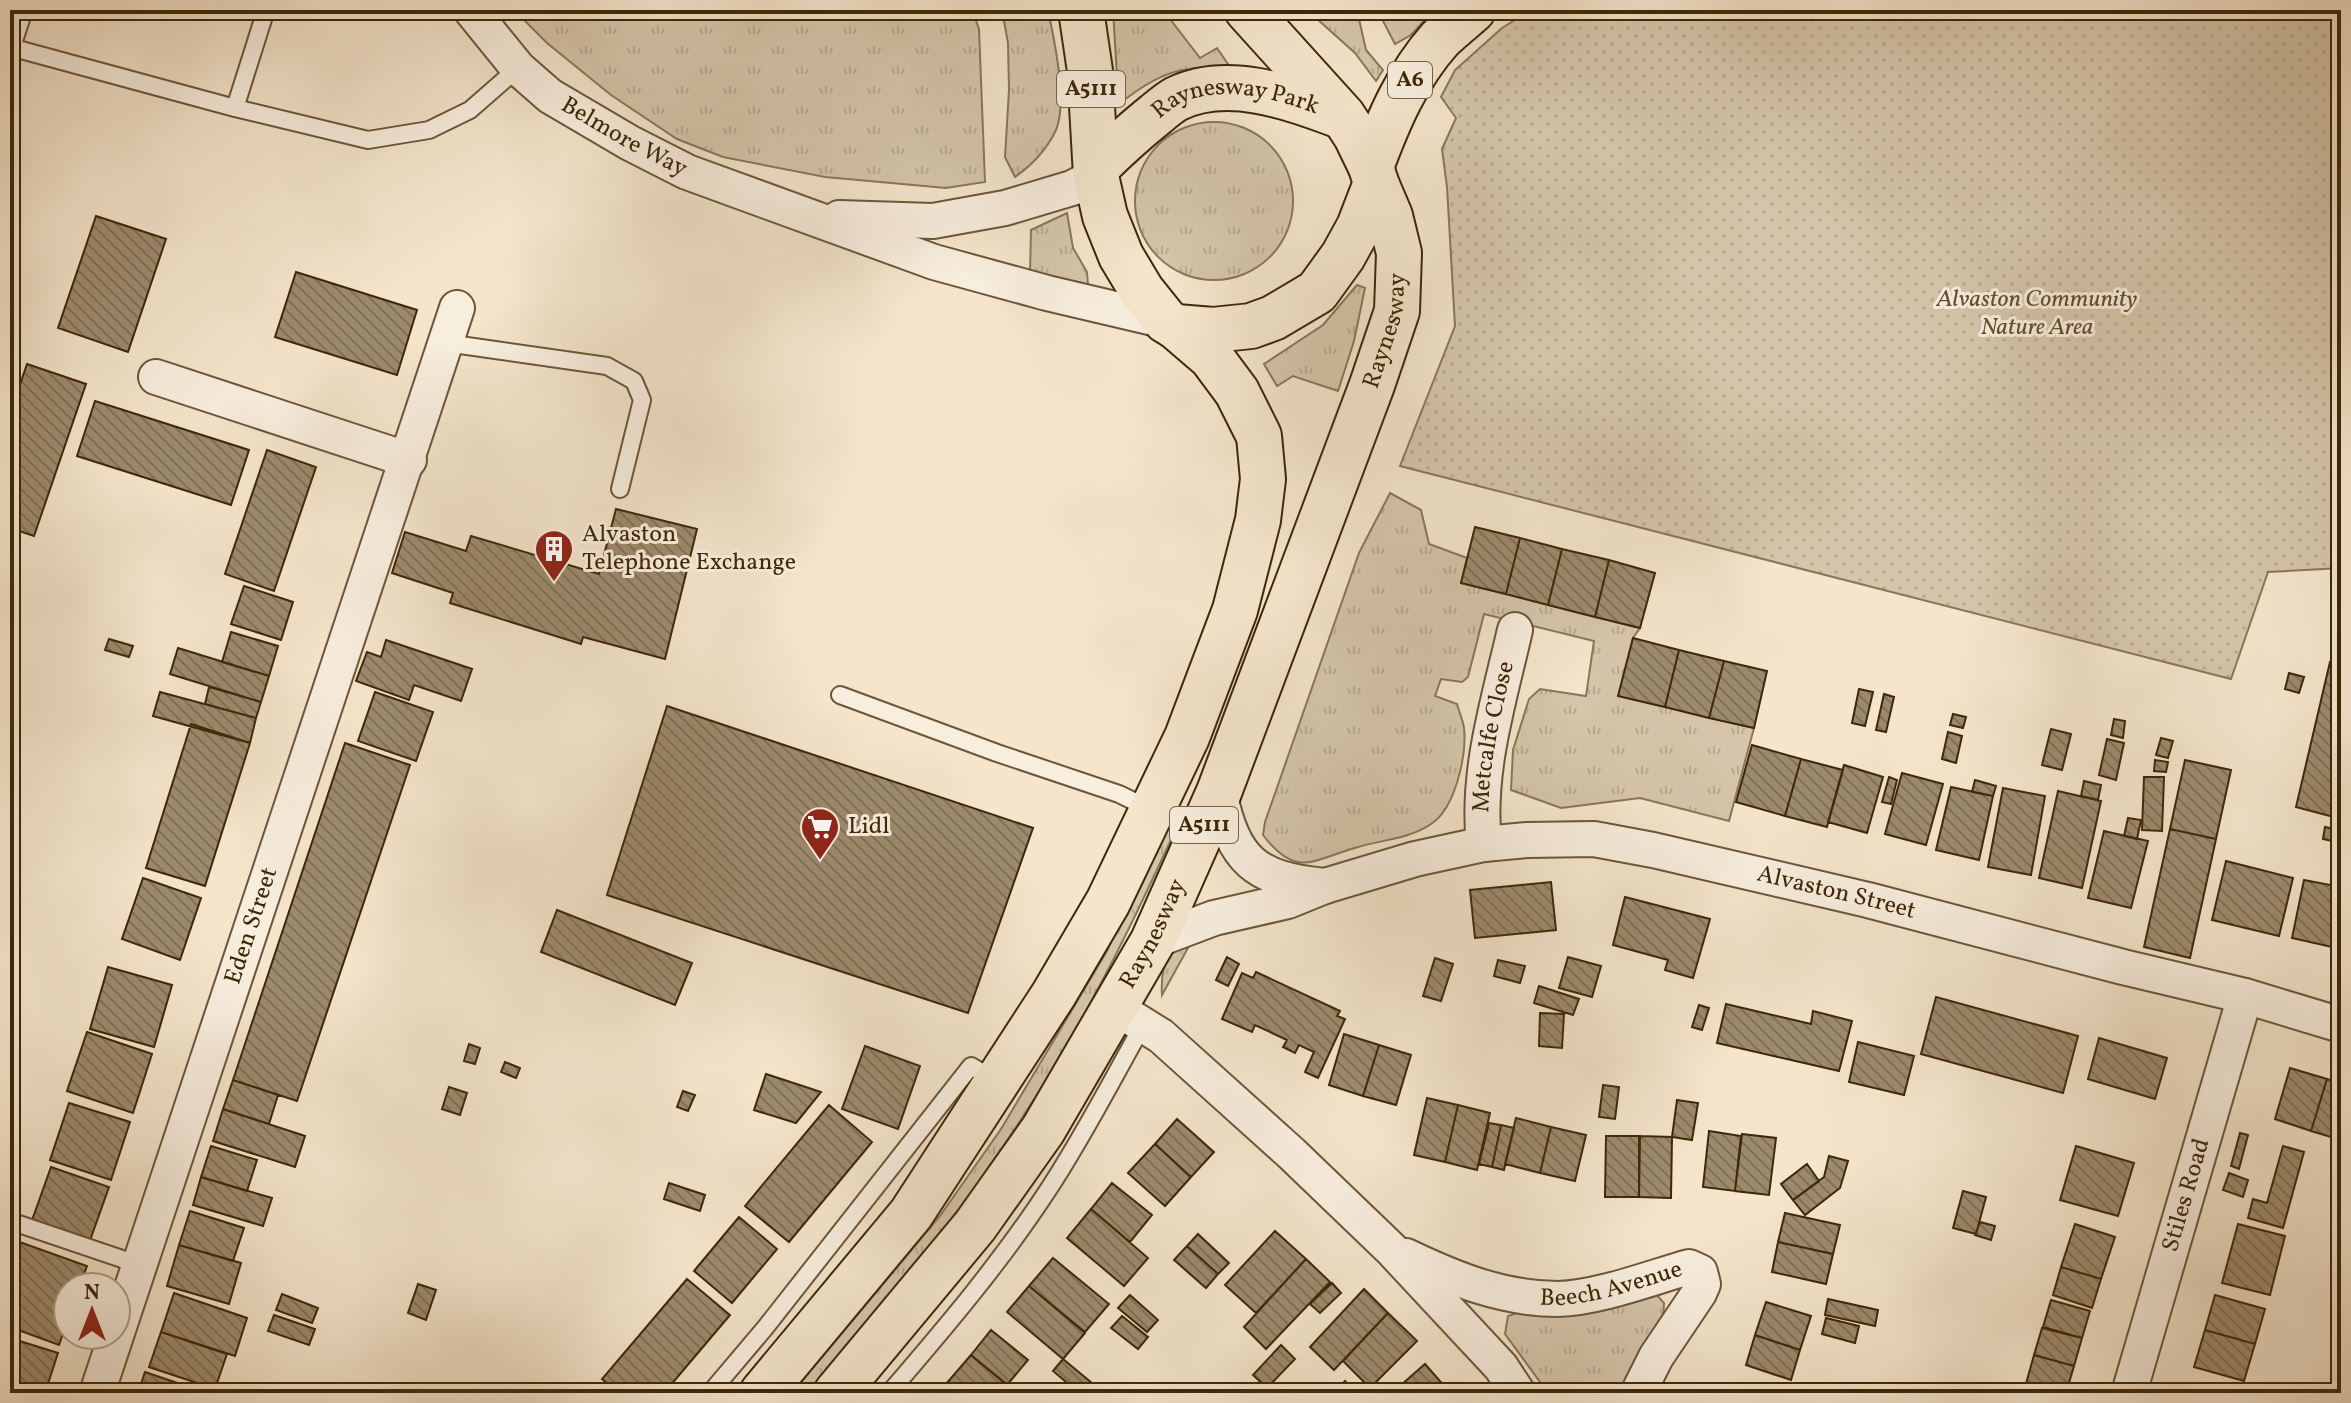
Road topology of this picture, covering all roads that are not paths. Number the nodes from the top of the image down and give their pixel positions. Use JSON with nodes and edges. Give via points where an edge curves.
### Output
{"nodes":[{"id":1,"x":24,"y":10,"type":"edge"},
{"id":2,"x":471,"y":10,"type":"edge"},
{"id":3,"x":1081,"y":10,"type":"edge"},
{"id":4,"x":1247,"y":10,"type":"edge"},
{"id":5,"x":1473,"y":10,"type":"edge"},
{"id":6,"x":265,"y":13,"type":"dead end"},
{"id":7,"x":11,"y":47,"type":"edge"},
{"id":8,"x":518,"y":68,"type":"junction"},
{"id":9,"x":235,"y":108,"type":"junction"},
{"id":10,"x":1343,"y":116,"type":"junction"},
{"id":11,"x":1096,"y":172,"type":"junction"},
{"id":12,"x":1374,"y":175,"type":"junction"},
{"id":13,"x":811,"y":217,"type":"junction"},
{"id":14,"x":457,"y":308,"type":"dead end"},
{"id":15,"x":1171,"y":324,"type":"junction"},
{"id":16,"x":446,"y":343,"type":"junction"},
{"id":17,"x":156,"y":377,"type":"dead end"},
{"id":18,"x":409,"y":460,"type":"junction"},
{"id":19,"x":620,"y":489,"type":"dead end"},
{"id":20,"x":1515,"y":630,"type":"dead end"},
{"id":21,"x":840,"y":695,"type":"dead end"},
{"id":22,"x":1219,"y":792,"type":"junction"},
{"id":23,"x":1153,"y":810,"type":"junction"},
{"id":24,"x":1484,"y":844,"type":"junction"},
{"id":25,"x":1325,"y":886,"type":"junction"},
{"id":26,"x":1153,"y":941,"type":"junction"},
{"id":27,"x":2245,"y":996,"type":"junction"},
{"id":28,"x":1129,"y":1016,"type":"junction"},
{"id":29,"x":2341,"y":1025,"type":"edge"},
{"id":30,"x":997,"y":1081,"type":"junction"},
{"id":31,"x":10,"y":1221,"type":"edge"},
{"id":32,"x":1391,"y":1249,"type":"junction"},
{"id":33,"x":140,"y":1265,"type":"junction"},
{"id":34,"x":97,"y":1393,"type":"edge"},
{"id":35,"x":710,"y":1393,"type":"edge"},
{"id":36,"x":762,"y":1393,"type":"edge"},
{"id":37,"x":836,"y":1393,"type":"edge"},
{"id":38,"x":889,"y":1393,"type":"edge"},
{"id":39,"x":1518,"y":1393,"type":"edge"},
{"id":40,"x":1638,"y":1393,"type":"edge"},
{"id":41,"x":2129,"y":1393,"type":"edge"}],
"edges":[{"from":1,"to":7,"type":"lane"},
{"from":2,"to":8,"type":"street","name":"Belmore Way"},
{"from":3,"to":11,"type":"highway","number":"A5111"},
{"from":4,"to":10,"type":"highway"},
{"from":5,"to":12,"type":"highway","number":"A6","via":[[1441,38],[1408,81],[1383,136]]},
{"from":6,"to":9,"type":"lane"},
{"from":7,"to":9,"type":"lane"},
{"from":8,"to":9,"type":"lane","via":[[470,110],[429,130],[368,140]]},
{"from":8,"to":13,"type":"street","name":"Belmore Way","via":[[550,96],[687,172]]},
{"from":10,"to":11,"type":"highway","name":"Raynesway Park","via":[[1285,96],[1236,88],[1203,90],[1175,100],[1120,144]]},
{"from":10,"to":12,"type":"highway","name":"Raynesway Park"},
{"from":11,"to":13,"type":"street","name":"Belmore Way","via":[[1072,188],[933,221]]},
{"from":11,"to":15,"type":"highway","via":[[1121,256]]},
{"from":12,"to":15,"type":"highway","via":[[1359,227],[1317,292],[1251,326],[1213,330]]},
{"from":12,"to":22,"type":"highway","name":"Raynesway","number":"A5111","via":[[1399,253],[1397,311]]},
{"from":13,"to":15,"type":"street","name":"Belmore Way","via":[[934,262]]},
{"from":14,"to":16,"type":"street","name":"Eden Street"},
{"from":15,"to":23,"type":"highway","number":"A5111","via":[[1211,357],[1237,392],[1259,436],[1263,479],[1235,610]]},
{"from":16,"to":18,"type":"street","name":"Eden Street"},
{"from":16,"to":19,"type":"lane","via":[[607,366],[634,381],[642,400]]},
{"from":17,"to":18,"type":"street"},
{"from":18,"to":33,"type":"street","name":"Eden Street"},
{"from":20,"to":24,"type":"street","name":"Metcalfe Close","via":[[1484,777]]},
{"from":21,"to":23,"type":"lane"},
{"from":22,"to":25,"type":"street","name":"Alvaston Street","via":[[1226,825],[1242,854],[1278,878]]},
{"from":22,"to":26,"type":"highway","name":"Raynesway","number":"A5111"},
{"from":23,"to":30,"type":"highway","number":"A5111","via":[[1100,916]]},
{"from":24,"to":25,"type":"street","name":"Alvaston Street"},
{"from":24,"to":27,"type":"street","name":"Alvaston Street","via":[[1594,839],[1653,850]]},
{"from":25,"to":26,"type":"street","name":"Alvaston Street"},
{"from":26,"to":28,"type":"highway","name":"Raynesway","number":"A5111"},
{"from":27,"to":29,"type":"street","name":"Alvaston Street"},
{"from":27,"to":41,"type":"street","name":"Stiles Road"},
{"from":28,"to":32,"type":"street","name":"Beech Avenue","via":[[1161,1036]]},
{"from":28,"to":37,"type":"highway","name":"Raynesway","number":"A5111","via":[[975,1226]]},
{"from":28,"to":38,"type":"lane","name":"Raynesway","via":[[1074,1150],[1048,1191],[1002,1256]]},
{"from":30,"to":35,"type":"lane","via":[[971,1066]]},
{"from":30,"to":36,"type":"highway","number":"A5111","via":[[911,1214]]},
{"from":31,"to":33,"type":"lane"},
{"from":32,"to":39,"type":"street","name":"Beech Avenue","via":[[1501,1367]]},
{"from":32,"to":40,"type":"street","name":"Beech Avenue","via":[[1445,1275],[1525,1297],[1561,1299],[1689,1267],[1700,1272],[1699,1293]]},
{"from":33,"to":34,"type":"street","name":"Eden Street"}]}
